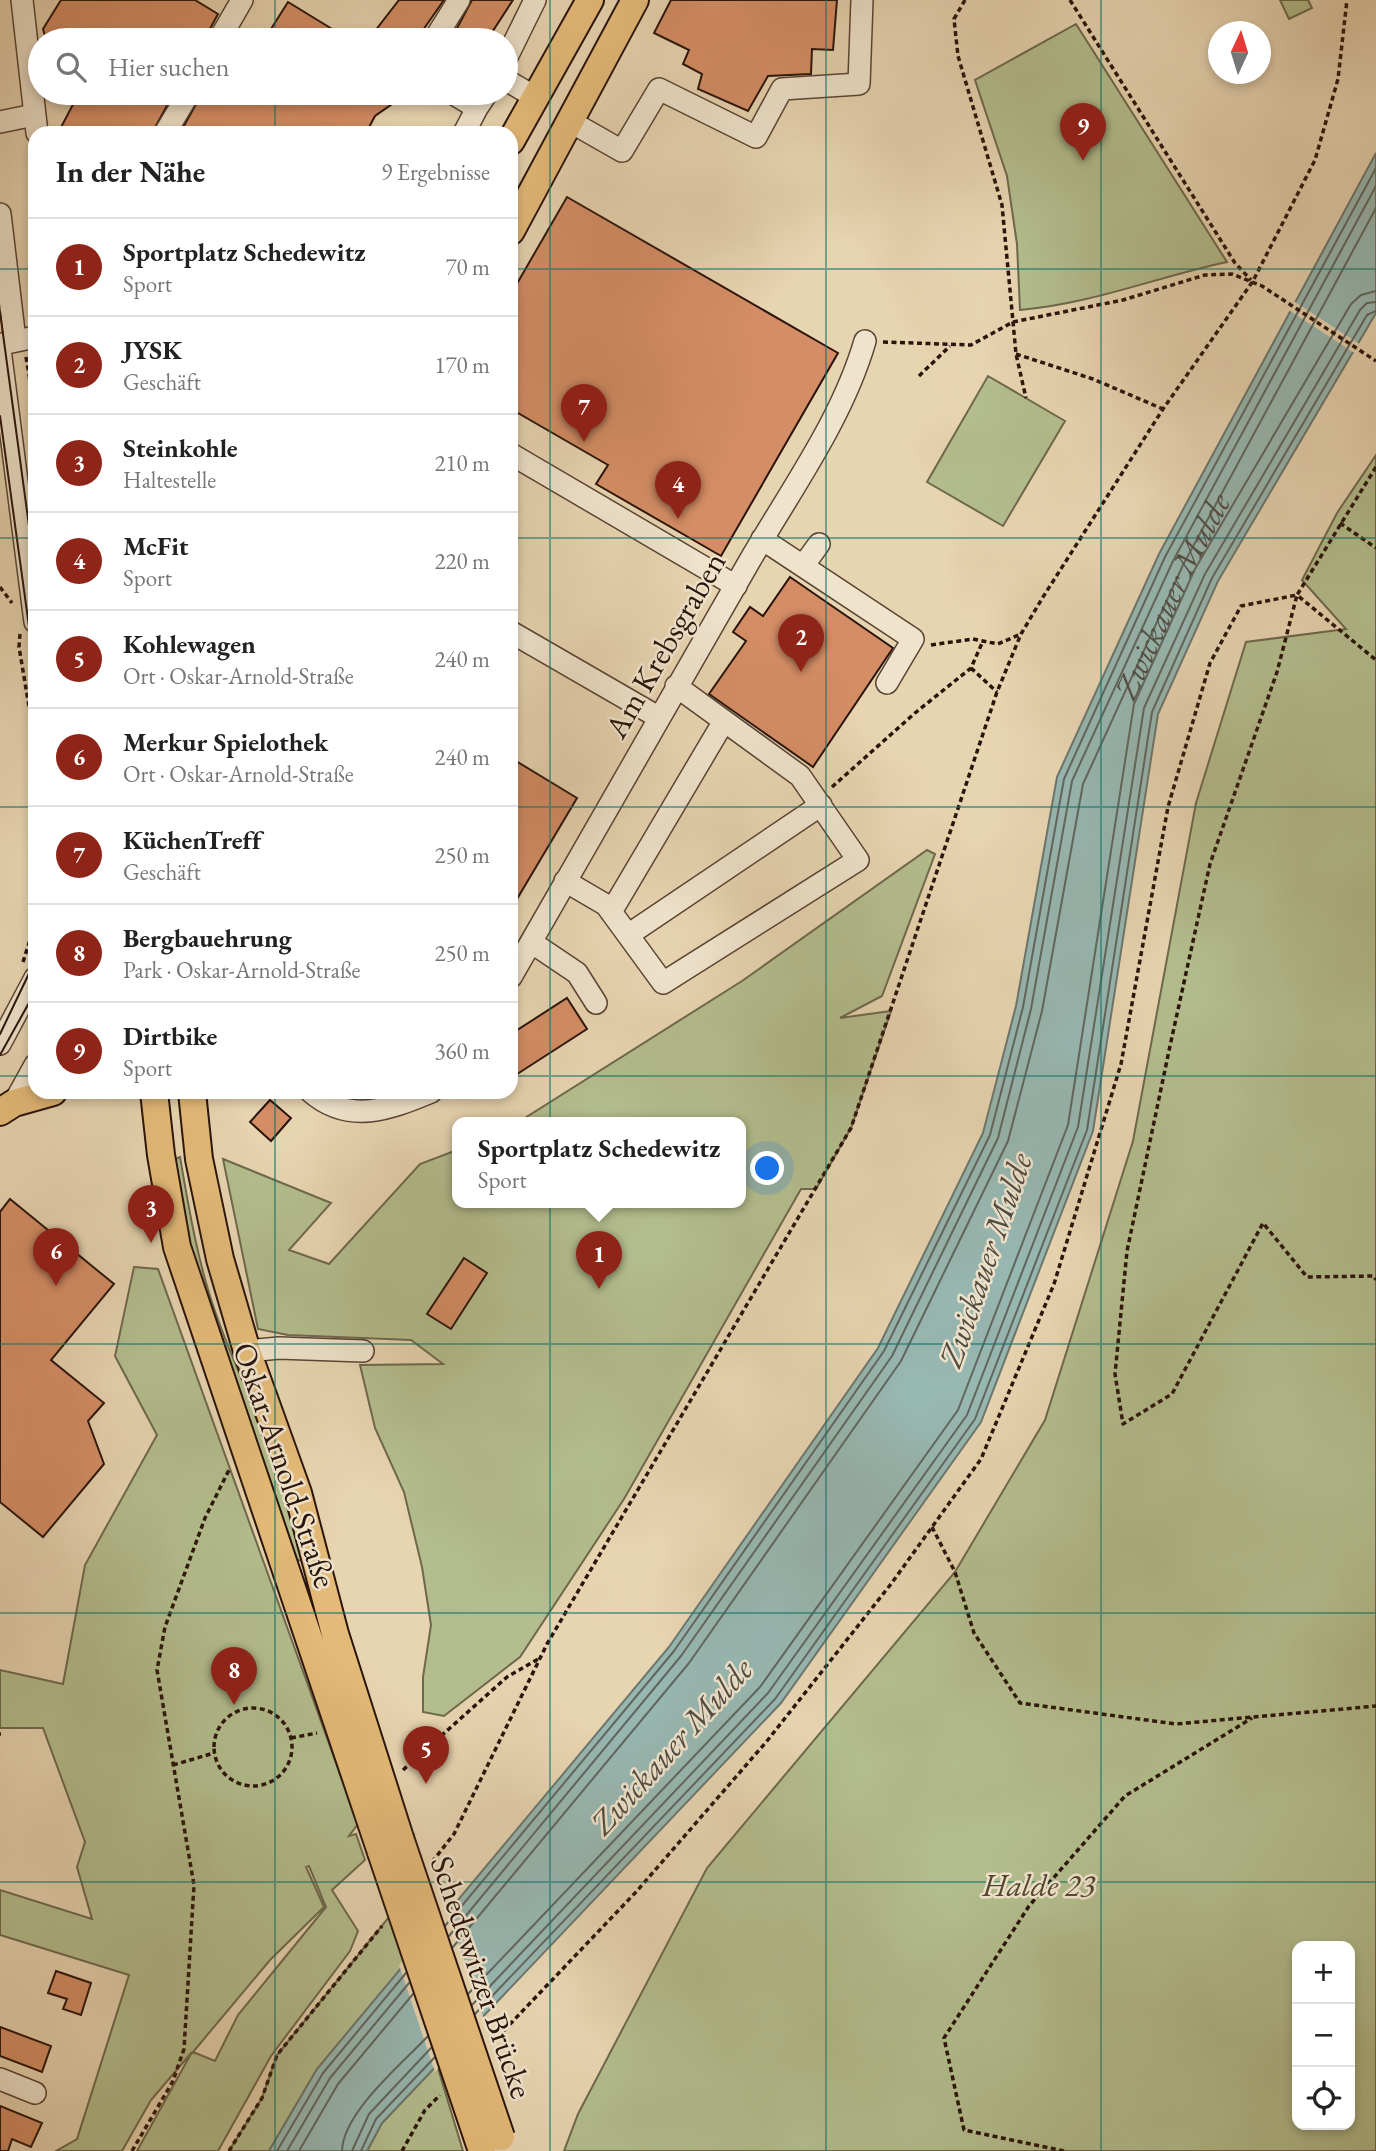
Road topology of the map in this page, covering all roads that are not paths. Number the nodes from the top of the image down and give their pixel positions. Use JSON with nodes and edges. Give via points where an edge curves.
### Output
{"nodes":[{"id":1,"x":22,"y":0,"type":"edge"},
{"id":2,"x":242,"y":0,"type":"edge"},
{"id":3,"x":458,"y":0,"type":"edge"},
{"id":4,"x":535,"y":0,"type":"edge"},
{"id":5,"x":590,"y":0,"type":"edge"},
{"id":6,"x":635,"y":0,"type":"edge"},
{"id":7,"x":862,"y":0,"type":"edge"},
{"id":8,"x":226,"y":28,"type":"edge"},
{"id":9,"x":441,"y":28,"type":"edge"},
{"id":10,"x":518,"y":34,"type":"edge"},
{"id":11,"x":28,"y":53,"type":"edge"},
{"id":12,"x":518,"y":87,"type":"edge"},
{"id":13,"x":535,"y":96,"type":"junction"},
{"id":14,"x":34,"y":105,"type":"edge"},
{"id":15,"x":182,"y":105,"type":"edge"},
{"id":16,"x":480,"y":105,"type":"edge"},
{"id":17,"x":0,"y":122,"type":"edge"},
{"id":18,"x":571,"y":122,"type":"junction"},
{"id":19,"x":36,"y":124,"type":"edge"},
{"id":20,"x":169,"y":126,"type":"edge"},
{"id":21,"x":468,"y":126,"type":"edge"},
{"id":22,"x":518,"y":128,"type":"edge"},
{"id":23,"x":0,"y":214,"type":"edge"},
{"id":24,"x":518,"y":218,"type":"edge"},
{"id":25,"x":865,"y":341,"type":"road end"},
{"id":26,"x":15,"y":342,"type":"edge"},
{"id":27,"x":0,"y":446,"type":"edge"},
{"id":28,"x":518,"y":458,"type":"edge"},
{"id":29,"x":19,"y":483,"type":"junction"},
{"id":30,"x":28,"y":500,"type":"edge"},
{"id":31,"x":762,"y":539,"type":"junction"},
{"id":32,"x":818,"y":544,"type":"dead end"},
{"id":33,"x":803,"y":566,"type":"junction"},
{"id":34,"x":736,"y":586,"type":"junction"},
{"id":35,"x":28,"y":625,"type":"edge"},
{"id":36,"x":518,"y":636,"type":"edge"},
{"id":37,"x":887,"y":683,"type":"dead end"},
{"id":38,"x":676,"y":685,"type":"junction"},
{"id":39,"x":658,"y":718,"type":"junction"},
{"id":40,"x":724,"y":721,"type":"junction"},
{"id":41,"x":819,"y":803,"type":"junction"},
{"id":42,"x":565,"y":881,"type":"junction"},
{"id":43,"x":611,"y":912,"type":"junction"},
{"id":44,"x":628,"y":935,"type":"junction"},
{"id":45,"x":531,"y":942,"type":"junction"},
{"id":46,"x":518,"y":965,"type":"edge"},
{"id":47,"x":28,"y":991,"type":"edge"},
{"id":48,"x":596,"y":1003,"type":"dead end"},
{"id":49,"x":0,"y":1044,"type":"edge"},
{"id":50,"x":28,"y":1076,"type":"edge"},
{"id":51,"x":32,"y":1099,"type":"edge"},
{"id":52,"x":155,"y":1099,"type":"edge"},
{"id":53,"x":193,"y":1099,"type":"edge"},
{"id":54,"x":320,"y":1099,"type":"edge"},
{"id":55,"x":415,"y":1099,"type":"edge"},
{"id":56,"x":7,"y":1107,"type":"edge"},
{"id":57,"x":363,"y":1351,"type":"dead end"},
{"id":58,"x":247,"y":1352,"type":"junction"},
{"id":59,"x":391,"y":1845,"type":"junction"},
{"id":60,"x":0,"y":2079,"type":"edge"},
{"id":61,"x":35,"y":2093,"type":"dead end"},
{"id":62,"x":496,"y":2146,"type":"edge"}],
"edges":[{"from":1,"to":11,"type":"street"},
{"from":2,"to":8,"type":"street"},
{"from":3,"to":9,"type":"street"},
{"from":4,"to":10,"type":"street"},
{"from":5,"to":13,"type":"main road"},
{"from":6,"to":18,"type":"main road"},
{"from":7,"to":18,"type":"street","via":[[859,84],[782,89],[756,137],[659,89],[622,151]]},
{"from":12,"to":13,"type":"street"},
{"from":13,"to":22,"type":"main road"},
{"from":14,"to":19,"type":"street"},
{"from":15,"to":20,"type":"street"},
{"from":16,"to":21,"type":"street"},
{"from":17,"to":19,"type":"street"},
{"from":18,"to":24,"type":"main road"},
{"from":23,"to":26,"type":"street"},
{"from":25,"to":31,"type":"street","name":"Am Krebsgraben","via":[[857,370],[820,442]]},
{"from":26,"to":29,"type":"street"},
{"from":27,"to":29,"type":"street"},
{"from":28,"to":34,"type":"street"},
{"from":29,"to":30,"type":"street"},
{"from":29,"to":35,"type":"street"},
{"from":31,"to":33,"type":"street"},
{"from":31,"to":34,"type":"street","name":"Am Krebsgraben"},
{"from":32,"to":33,"type":"street"},
{"from":33,"to":37,"type":"street","via":[[913,639]]},
{"from":34,"to":38,"type":"street","name":"Am Krebsgraben"},
{"from":36,"to":39,"type":"street"},
{"from":38,"to":39,"type":"street","name":"Am Krebsgraben"},
{"from":38,"to":40,"type":"street"},
{"from":39,"to":42,"type":"street","name":"Am Krebsgraben"},
{"from":40,"to":41,"type":"street","via":[[800,776]]},
{"from":40,"to":43,"type":"street"},
{"from":41,"to":44,"type":"street"},
{"from":41,"to":44,"type":"street","via":[[858,860],[663,983]]},
{"from":42,"to":43,"type":"street"},
{"from":42,"to":45,"type":"street","name":"Am Krebsgraben"},
{"from":43,"to":44,"type":"street"},
{"from":45,"to":46,"type":"street","name":"Am Krebsgraben"},
{"from":45,"to":48,"type":"street","via":[[577,973]]},
{"from":47,"to":49,"type":"street"},
{"from":50,"to":56,"type":"street"},
{"from":51,"to":56,"type":"main road"},
{"from":52,"to":59,"type":"main road","name":"Oskar-Arnold-Straße","via":[[177,1247],[243,1443]]},
{"from":53,"to":58,"type":"main road","name":"Oskar-Arnold-Straße","via":[[199,1159]]},
{"from":54,"to":55,"type":"street","via":[[354,1113],[389,1110]]},
{"from":57,"to":58,"type":"street","via":[[279,1348]]},
{"from":58,"to":59,"type":"main road","name":"Oskar-Arnold-Straße","via":[[298,1493],[383,1789]]},
{"from":59,"to":62,"type":"main road","name":"Schedewitzer Brücke","bridge":true},
{"from":60,"to":61,"type":"street"}]}
